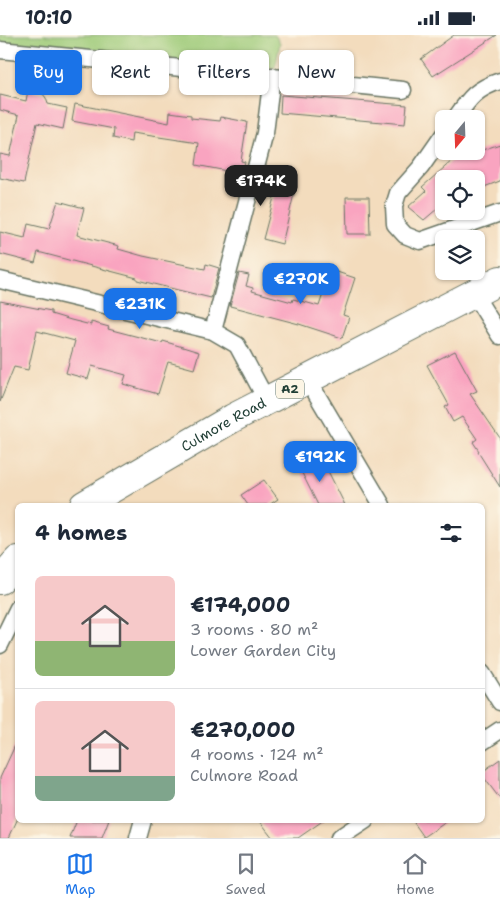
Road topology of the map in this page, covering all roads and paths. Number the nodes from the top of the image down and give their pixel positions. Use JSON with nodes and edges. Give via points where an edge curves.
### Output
{"nodes":[{"id":1,"x":0,"y":50,"type":"edge"},
{"id":2,"x":272,"y":77,"type":"junction"},
{"id":3,"x":500,"y":81,"type":"edge"},
{"id":4,"x":403,"y":90,"type":"dead end"},
{"id":5,"x":461,"y":110,"type":"edge"},
{"id":6,"x":435,"y":146,"type":"edge"},
{"id":7,"x":500,"y":213,"type":"edge"},
{"id":8,"x":0,"y":280,"type":"edge"},
{"id":9,"x":500,"y":280,"type":"edge"},
{"id":10,"x":474,"y":294,"type":"junction"},
{"id":11,"x":213,"y":331,"type":"junction"},
{"id":12,"x":500,"y":336,"type":"edge"},
{"id":13,"x":308,"y":380,"type":"junction"},
{"id":14,"x":267,"y":401,"type":"junction"},
{"id":15,"x":87,"y":503,"type":"edge"},
{"id":16,"x":381,"y":503,"type":"edge"},
{"id":17,"x":15,"y":563,"type":"edge"},
{"id":18,"x":0,"y":580,"type":"edge"},
{"id":19,"x":15,"y":614,"type":"edge"},
{"id":20,"x":0,"y":645,"type":"edge"},
{"id":21,"x":485,"y":678,"type":"edge"},
{"id":22,"x":500,"y":702,"type":"edge"},
{"id":23,"x":500,"y":730,"type":"edge"},
{"id":24,"x":485,"y":740,"type":"edge"},
{"id":25,"x":142,"y":823,"type":"edge"},
{"id":26,"x":362,"y":823,"type":"edge"},
{"id":27,"x":138,"y":838,"type":"edge"},
{"id":28,"x":339,"y":838,"type":"edge"}],
"edges":[{"from":1,"to":2,"type":"street"},
{"from":2,"to":4,"type":"street"},
{"from":2,"to":11,"type":"street","via":[[265,133]]},
{"from":3,"to":5,"type":"street","via":[[470,97]]},
{"from":6,"to":7,"type":"street","via":[[398,193],[394,206],[395,224],[405,235],[420,241]]},
{"from":8,"to":11,"type":"street"},
{"from":9,"to":10,"type":"highway","name":"Culmore Road","number":"A2"},
{"from":10,"to":12,"type":"street"},
{"from":10,"to":13,"type":"highway","name":"Culmore Road","number":"A2"},
{"from":11,"to":14,"type":"street","via":[[237,345]]},
{"from":13,"to":14,"type":"highway","name":"Culmore Road","number":"A2"},
{"from":13,"to":16,"type":"street"},
{"from":14,"to":15,"type":"highway","name":"Culmore Road","number":"A2"},
{"from":17,"to":18,"type":"highway"},
{"from":19,"to":20,"type":"street"},
{"from":21,"to":22,"type":"street"},
{"from":23,"to":24,"type":"street"},
{"from":25,"to":27,"type":"street"},
{"from":26,"to":28,"type":"street"}]}
